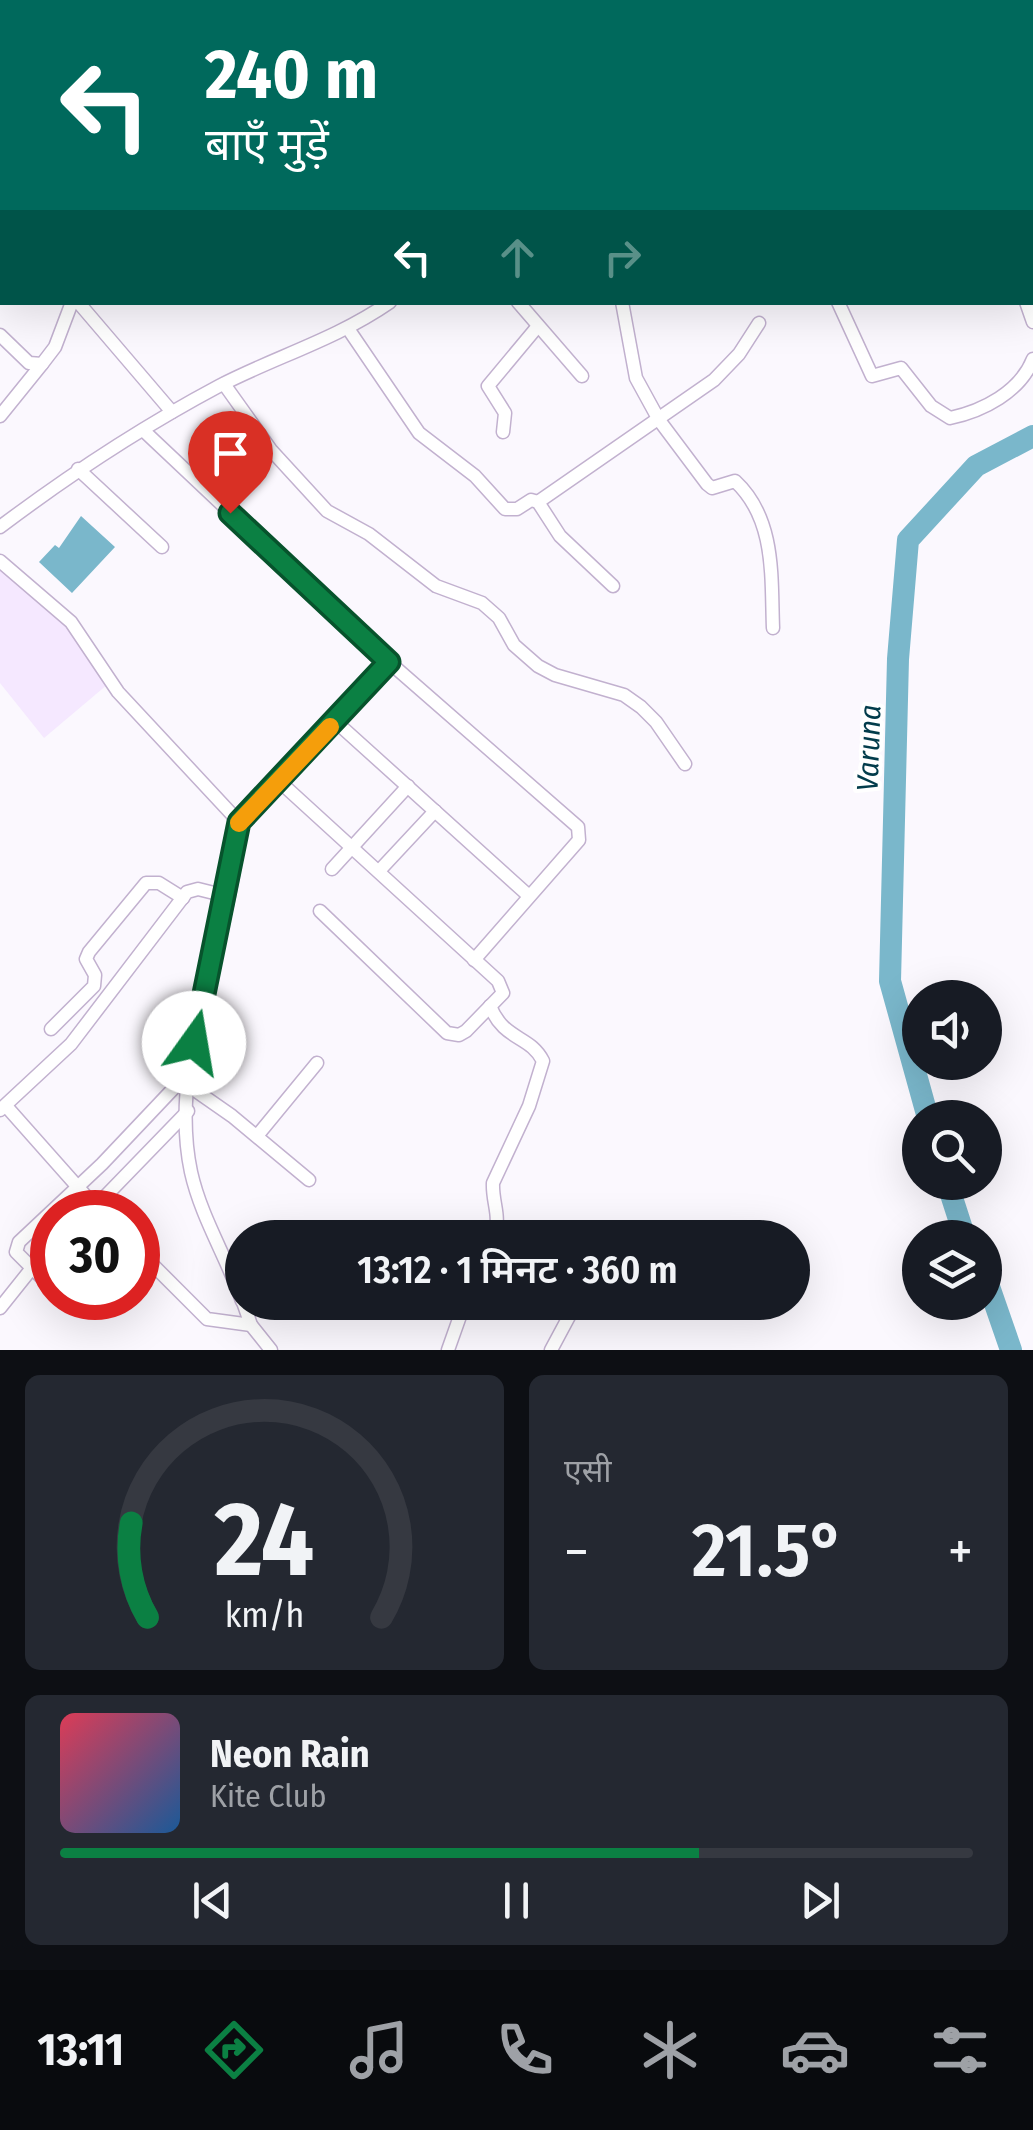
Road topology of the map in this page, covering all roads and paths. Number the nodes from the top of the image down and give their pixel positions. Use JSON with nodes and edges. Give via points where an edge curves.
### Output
{"nodes":[{"id":1,"x":74,"y":305,"type":"edge"},
{"id":2,"x":78,"y":305,"type":"edge"},
{"id":3,"x":386,"y":305,"type":"edge"},
{"id":4,"x":520,"y":305,"type":"edge"},
{"id":5,"x":623,"y":305,"type":"edge"},
{"id":6,"x":839,"y":305,"type":"edge"},
{"id":7,"x":759,"y":323,"type":"dead end"},
{"id":8,"x":538,"y":326,"type":"junction"},
{"id":9,"x":349,"y":330,"type":"junction"},
{"id":10,"x":0,"y":335,"type":"edge"},
{"id":11,"x":1033,"y":359,"type":"edge"},
{"id":12,"x":42,"y":364,"type":"junction"},
{"id":13,"x":582,"y":376,"type":"dead end"},
{"id":14,"x":224,"y":384,"type":"junction"},
{"id":15,"x":172,"y":412,"type":"junction"},
{"id":16,"x":0,"y":416,"type":"edge"},
{"id":17,"x":659,"y":420,"type":"junction"},
{"id":18,"x":144,"y":431,"type":"junction"},
{"id":19,"x":503,"y":432,"type":"dead end"},
{"id":20,"x":78,"y":469,"type":"junction"},
{"id":21,"x":538,"y":502,"type":"junction"},
{"id":22,"x":0,"y":527,"type":"edge"},
{"id":23,"x":162,"y":548,"type":"dead end"},
{"id":24,"x":0,"y":561,"type":"edge"},
{"id":25,"x":613,"y":586,"type":"dead end"},
{"id":26,"x":774,"y":628,"type":"dead end"},
{"id":27,"x":389,"y":662,"type":"junction"},
{"id":28,"x":336,"y":721,"type":"junction"},
{"id":29,"x":685,"y":764,"type":"dead end"},
{"id":30,"x":280,"y":782,"type":"junction"},
{"id":31,"x":408,"y":786,"type":"junction"},
{"id":32,"x":435,"y":811,"type":"junction"},
{"id":33,"x":239,"y":822,"type":"junction"},
{"id":34,"x":352,"y":846,"type":"junction"},
{"id":35,"x":332,"y":869,"type":"dead end"},
{"id":36,"x":379,"y":872,"type":"junction"},
{"id":37,"x":226,"y":896,"type":"junction"},
{"id":38,"x":530,"y":896,"type":"junction"},
{"id":39,"x":182,"y":898,"type":"junction"},
{"id":40,"x":320,"y":911,"type":"dead end"},
{"id":41,"x":474,"y":960,"type":"junction"},
{"id":42,"x":490,"y":1006,"type":"junction"},
{"id":43,"x":51,"y":1028,"type":"dead end"},
{"id":44,"x":317,"y":1062,"type":"dead end"},
{"id":45,"x":189,"y":1079,"type":"junction"},
{"id":46,"x":3,"y":1108,"type":"edge"},
{"id":47,"x":188,"y":1110,"type":"junction"},
{"id":48,"x":256,"y":1136,"type":"junction"},
{"id":49,"x":308,"y":1180,"type":"dead end"},
{"id":50,"x":76,"y":1188,"type":"joint"},
{"id":51,"x":116,"y":1190,"type":"edge"},
{"id":52,"x":498,"y":1220,"type":"edge"},
{"id":53,"x":30,"y":1233,"type":"edge"},
{"id":54,"x":225,"y":1257,"type":"edge"},
{"id":55,"x":30,"y":1265,"type":"edge"},
{"id":56,"x":30,"y":1270,"type":"edge"},
{"id":57,"x":160,"y":1272,"type":"edge"},
{"id":58,"x":0,"y":1308,"type":"edge"},
{"id":59,"x":249,"y":1320,"type":"edge"},
{"id":60,"x":459,"y":1320,"type":"edge"},
{"id":61,"x":566,"y":1320,"type":"edge"},
{"id":62,"x":251,"y":1325,"type":"junction"},
{"id":63,"x":272,"y":1350,"type":"edge"},
{"id":64,"x":448,"y":1350,"type":"edge"},
{"id":65,"x":551,"y":1350,"type":"edge"}],
"edges":[{"from":1,"to":12,"type":"street"},
{"from":2,"to":15,"type":"street"},
{"from":3,"to":9,"type":"street"},
{"from":4,"to":8,"type":"street"},
{"from":5,"to":17,"type":"street","via":[[636,378]]},
{"from":6,"to":11,"type":"street","via":[[872,376],[901,368],[931,406],[950,418],[1013,389]]},
{"from":7,"to":17,"type":"street","via":[[726,370]]},
{"from":8,"to":13,"type":"street"},
{"from":8,"to":19,"type":"street","via":[[488,386],[506,413]]},
{"from":9,"to":14,"type":"street"},
{"from":9,"to":21,"type":"street","via":[[419,433],[506,508]]},
{"from":10,"to":12,"type":"street","via":[[29,363]]},
{"from":12,"to":16,"type":"street"},
{"from":14,"to":15,"type":"street"},
{"from":14,"to":29,"type":"street","via":[[271,450],[327,511],[436,586],[482,602],[538,666],[641,707]]},
{"from":15,"to":18,"type":"street"},
{"from":17,"to":21,"type":"street"},
{"from":17,"to":26,"type":"street","via":[[707,484],[734,482],[762,520]]},
{"from":18,"to":20,"type":"street"},
{"from":18,"to":27,"type":"street"},
{"from":20,"to":22,"type":"street"},
{"from":20,"to":23,"type":"street"},
{"from":21,"to":25,"type":"street","via":[[560,536]]},
{"from":24,"to":33,"type":"street","via":[[71,622],[118,692]]},
{"from":27,"to":28,"type":"street"},
{"from":27,"to":38,"type":"street","via":[[578,827],[579,840]]},
{"from":28,"to":30,"type":"street"},
{"from":28,"to":31,"type":"street"},
{"from":30,"to":33,"type":"street"},
{"from":30,"to":34,"type":"street"},
{"from":31,"to":32,"type":"street"},
{"from":31,"to":34,"type":"street"},
{"from":32,"to":36,"type":"street"},
{"from":32,"to":38,"type":"street"},
{"from":33,"to":37,"type":"street"},
{"from":34,"to":35,"type":"street"},
{"from":34,"to":36,"type":"street"},
{"from":36,"to":41,"type":"street"},
{"from":37,"to":39,"type":"street","via":[[192,889]]},
{"from":37,"to":45,"type":"street"},
{"from":38,"to":41,"type":"street"},
{"from":39,"to":43,"type":"street","via":[[146,883],[89,952],[94,986]]},
{"from":39,"to":46,"type":"street","via":[[98,1012]]},
{"from":40,"to":42,"type":"street","via":[[448,1033],[459,1035]]},
{"from":41,"to":42,"type":"street","via":[[503,988]]},
{"from":42,"to":52,"type":"street","via":[[503,1030],[543,1061],[494,1183]]},
{"from":44,"to":48,"type":"street"},
{"from":45,"to":47,"type":"street"},
{"from":45,"to":48,"type":"street"},
{"from":45,"to":50,"type":"street"},
{"from":46,"to":50,"type":"street"},
{"from":47,"to":51,"type":"street"},
{"from":47,"to":54,"type":"street","via":[[190,1170]]},
{"from":48,"to":49,"type":"street"},
{"from":53,"to":55,"type":"street","via":[[16,1247]]},
{"from":56,"to":58,"type":"street"},
{"from":57,"to":62,"type":"street","via":[[207,1319]]},
{"from":59,"to":62,"type":"street"},
{"from":60,"to":64,"type":"street"},
{"from":61,"to":65,"type":"street"},
{"from":62,"to":63,"type":"street"}]}
